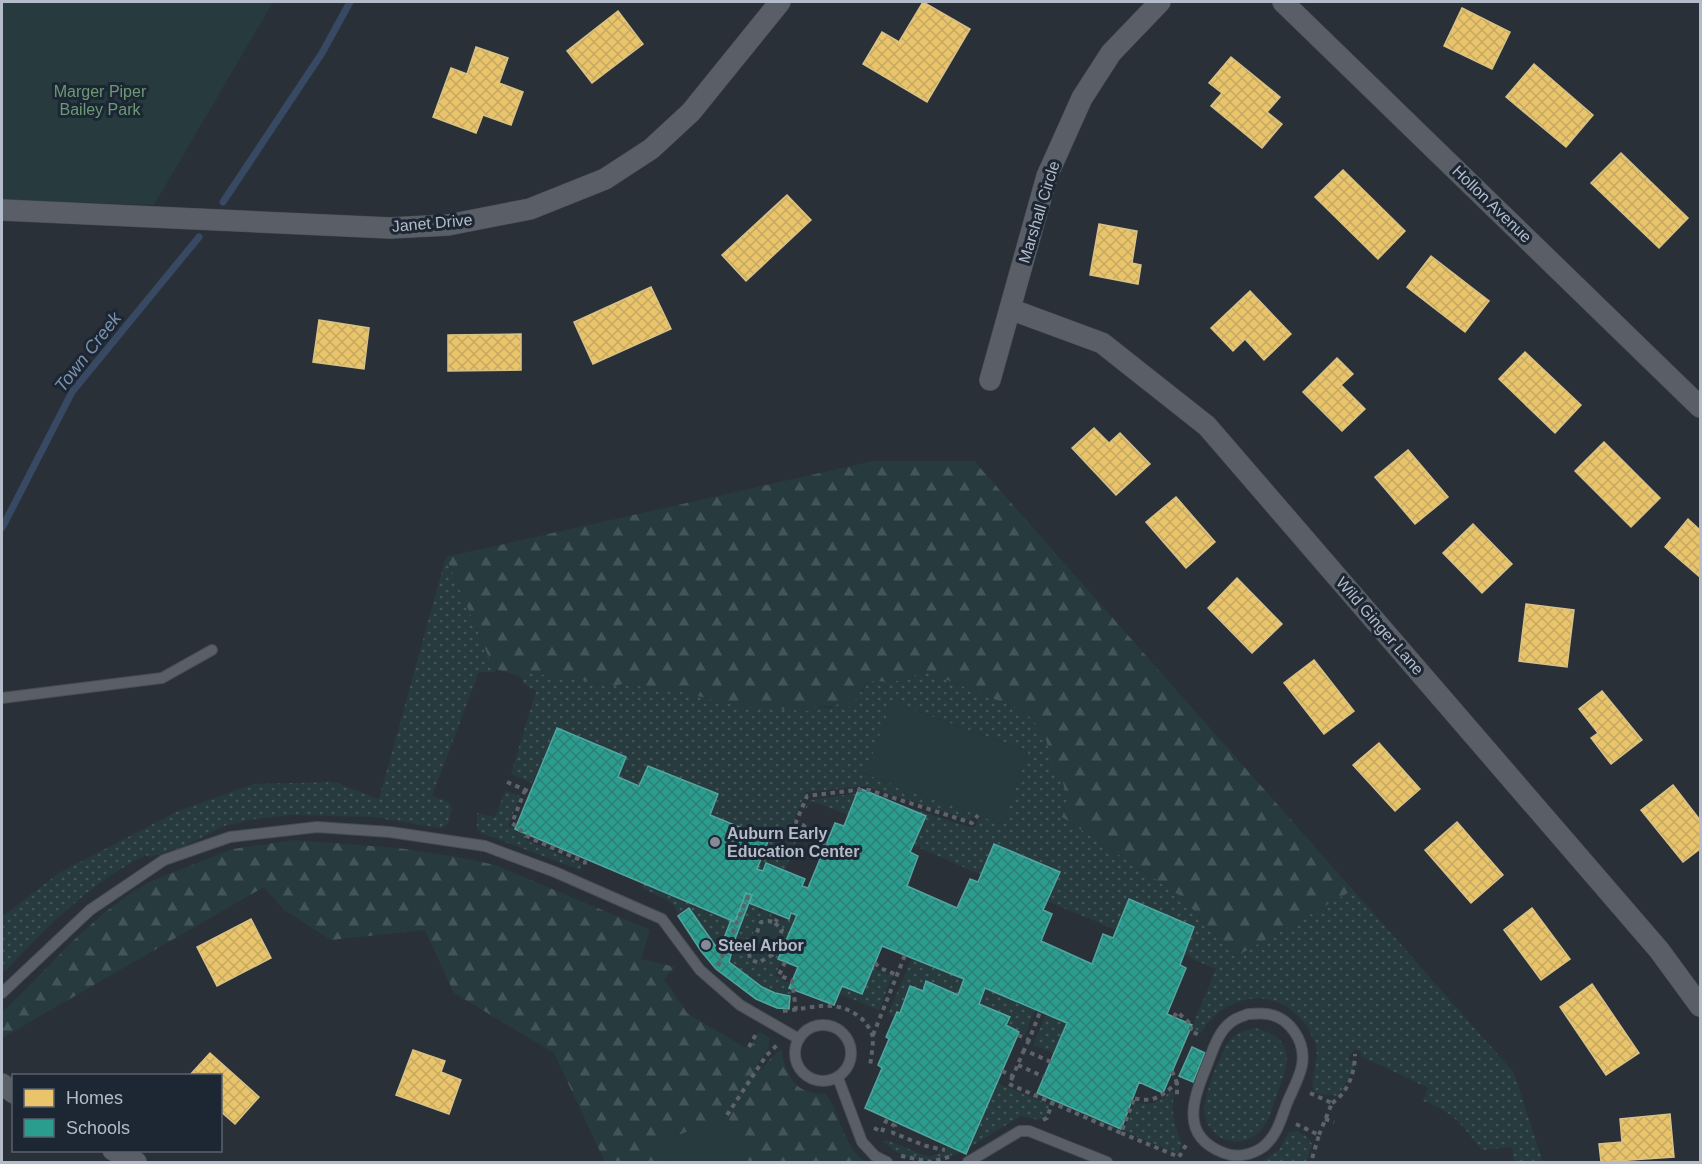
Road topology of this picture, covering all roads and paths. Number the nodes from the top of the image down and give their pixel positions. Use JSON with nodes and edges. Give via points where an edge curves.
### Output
{"nodes":[{"id":1,"x":780,"y":2,"type":"edge"},
{"id":2,"x":1160,"y":2,"type":"edge"},
{"id":3,"x":1283,"y":2,"type":"edge"},
{"id":4,"x":2,"y":210,"type":"edge"},
{"id":5,"x":1010,"y":309,"type":"junction"},
{"id":6,"x":990,"y":380,"type":"dead end"},
{"id":7,"x":1701,"y":407,"type":"edge"},
{"id":8,"x":212,"y":650,"type":"dead end"},
{"id":9,"x":2,"y":698,"type":"edge"},
{"id":10,"x":507,"y":782,"type":"dead end"},
{"id":11,"x":530,"y":792,"type":"dead end"},
{"id":12,"x":978,"y":815,"type":"dead end"},
{"id":13,"x":826,"y":844,"type":"dead end"},
{"id":14,"x":749,"y":894,"type":"dead end"},
{"id":15,"x":776,"y":921,"type":"joint"},
{"id":16,"x":905,"y":955,"type":"dead end"},
{"id":17,"x":785,"y":962,"type":"dead end"},
{"id":18,"x":875,"y":963,"type":"dead end"},
{"id":19,"x":715,"y":971,"type":"dead end"},
{"id":20,"x":897,"y":975,"type":"junction"},
{"id":21,"x":2,"y":993,"type":"edge"},
{"id":22,"x":1701,"y":1006,"type":"edge"},
{"id":23,"x":796,"y":1010,"type":"junction"},
{"id":24,"x":780,"y":1011,"type":"dead end"},
{"id":25,"x":1040,"y":1012,"type":"dead end"},
{"id":26,"x":1174,"y":1017,"type":"dead end"},
{"id":27,"x":1018,"y":1035,"type":"dead end"},
{"id":28,"x":873,"y":1036,"type":"junction"},
{"id":29,"x":799,"y":1039,"type":"junction"},
{"id":30,"x":1029,"y":1040,"type":"junction"},
{"id":31,"x":1200,"y":1042,"type":"dead end"},
{"id":32,"x":777,"y":1045,"type":"dead end"},
{"id":33,"x":1024,"y":1050,"type":"junction"},
{"id":34,"x":1355,"y":1054,"type":"dead end"},
{"id":35,"x":1051,"y":1062,"type":"dead end"},
{"id":36,"x":1018,"y":1065,"type":"junction"},
{"id":37,"x":870,"y":1067,"type":"dead end"},
{"id":38,"x":1002,"y":1071,"type":"dead end"},
{"id":39,"x":1172,"y":1071,"type":"dead end"},
{"id":40,"x":1013,"y":1076,"type":"junction"},
{"id":41,"x":1044,"y":1077,"type":"dead end"},
{"id":42,"x":838,"y":1078,"type":"junction"},
{"id":43,"x":1186,"y":1079,"type":"dead end"},
{"id":44,"x":1176,"y":1083,"type":"junction"},
{"id":45,"x":1304,"y":1101,"type":"dead end"},
{"id":46,"x":1177,"y":1102,"type":"dead end"},
{"id":47,"x":1052,"y":1103,"type":"junction"},
{"id":48,"x":1332,"y":1103,"type":"junction"},
{"id":49,"x":727,"y":1115,"type":"dead end"},
{"id":50,"x":1299,"y":1117,"type":"dead end"},
{"id":51,"x":1035,"y":1119,"type":"dead end"},
{"id":52,"x":1325,"y":1119,"type":"junction"},
{"id":53,"x":873,"y":1120,"type":"dead end"},
{"id":54,"x":1334,"y":1122,"type":"dead end"},
{"id":55,"x":1296,"y":1124,"type":"junction"},
{"id":56,"x":1290,"y":1131,"type":"dead end"},
{"id":57,"x":882,"y":1132,"type":"junction"},
{"id":58,"x":1121,"y":1133,"type":"junction"},
{"id":59,"x":1319,"y":1135,"type":"junction"},
{"id":60,"x":878,"y":1138,"type":"dead end"},
{"id":61,"x":1187,"y":1142,"type":"dead end"},
{"id":62,"x":945,"y":1150,"type":"dead end"},
{"id":63,"x":1218,"y":1151,"type":"junction"},
{"id":64,"x":116,"y":1152,"type":"edge"},
{"id":65,"x":900,"y":1156,"type":"dead end"},
{"id":66,"x":954,"y":1156,"type":"dead end"},
{"id":67,"x":136,"y":1162,"type":"edge"},
{"id":68,"x":888,"y":1162,"type":"edge"},
{"id":69,"x":968,"y":1162,"type":"edge"},
{"id":70,"x":1107,"y":1162,"type":"edge"},
{"id":71,"x":1213,"y":1162,"type":"edge"},
{"id":72,"x":1311,"y":1162,"type":"edge"}],
"edges":[{"from":1,"to":4,"type":"street","name":"Janet Drive","via":[[691,112],[651,149],[605,179],[530,209],[448,225],[390,228]]},
{"from":2,"to":5,"type":"street","name":"Marshall Circle","via":[[1111,53],[1082,98],[1047,176]]},
{"from":3,"to":7,"type":"street","name":"Hollon Avenue"},
{"from":5,"to":6,"type":"street","name":"Marshall Circle"},
{"from":5,"to":22,"type":"street","name":"Wild Ginger Lane","via":[[1102,343],[1207,426],[1659,950]]},
{"from":8,"to":9,"type":"lane","via":[[162,678]]},
{"from":10,"to":11,"type":"path"},
{"from":12,"to":13,"type":"path","via":[[972,824],[869,790],[807,796],[796,822]]},
{"from":14,"to":19,"type":"path"},
{"from":15,"to":15,"type":"path","via":[[761,922],[750,959],[758,963],[772,955],[782,930]]},
{"from":16,"to":20,"type":"path"},
{"from":17,"to":23,"type":"path","via":[[779,975],[792,981]]},
{"from":18,"to":20,"type":"path"},
{"from":20,"to":28,"type":"path"},
{"from":21,"to":29,"type":"lane","via":[[90,910],[164,860],[230,837],[317,827],[390,832],[485,846],[662,919],[700,970],[740,1005]]},
{"from":23,"to":24,"type":"path"},
{"from":23,"to":28,"type":"path","via":[[810,1006],[844,1008],[866,1022]]},
{"from":25,"to":30,"type":"path"},
{"from":26,"to":31,"type":"path","via":[[1177,1012],[1192,1025],[1190,1031],[1203,1036]]},
{"from":27,"to":30,"type":"path"},
{"from":28,"to":37,"type":"path"},
{"from":29,"to":42,"type":"lane","via":[[795,1057],[803,1073],[820,1082]]},
{"from":29,"to":42,"type":"lane","via":[[822,1025],[832,1026],[847,1037],[852,1055]]},
{"from":30,"to":33,"type":"path"},
{"from":32,"to":49,"type":"path"},
{"from":33,"to":35,"type":"path"},
{"from":33,"to":36,"type":"path"},
{"from":34,"to":48,"type":"path","via":[[1355,1067],[1342,1097]]},
{"from":36,"to":40,"type":"path"},
{"from":36,"to":41,"type":"path"},
{"from":38,"to":40,"type":"path"},
{"from":39,"to":44,"type":"path"},
{"from":40,"to":47,"type":"path","via":[[1009,1084]]},
{"from":42,"to":68,"type":"lane","via":[[862,1142],[875,1156]]},
{"from":43,"to":44,"type":"path"},
{"from":44,"to":46,"type":"path"},
{"from":44,"to":58,"type":"path","via":[[1159,1098],[1133,1098]]},
{"from":45,"to":48,"type":"path","via":[[1308,1092]]},
{"from":47,"to":51,"type":"path","via":[[1047,1118]]},
{"from":47,"to":58,"type":"path"},
{"from":48,"to":52,"type":"path"},
{"from":50,"to":55,"type":"path"},
{"from":52,"to":54,"type":"path"},
{"from":52,"to":59,"type":"path"},
{"from":53,"to":57,"type":"path","via":[[871,1127]]},
{"from":55,"to":56,"type":"path"},
{"from":55,"to":59,"type":"path"},
{"from":57,"to":60,"type":"path"},
{"from":57,"to":62,"type":"path","via":[[886,1121],[895,1126],[893,1133]]},
{"from":58,"to":61,"type":"path","via":[[1179,1157]]},
{"from":59,"to":72,"type":"path"},
{"from":63,"to":63,"type":"lane","via":[[1231,1156],[1246,1155],[1262,1148],[1279,1125],[1302,1066],[1303,1051],[1297,1033],[1281,1019],[1248,1014],[1231,1022],[1217,1039],[1194,1096],[1192,1116],[1205,1143]]},
{"from":63,"to":71,"type":"lane"},
{"from":64,"to":67,"type":"street"},
{"from":65,"to":66,"type":"path","via":[[931,1162]]},
{"from":69,"to":70,"type":"lane","via":[[1020,1131],[1029,1131]]}]}
